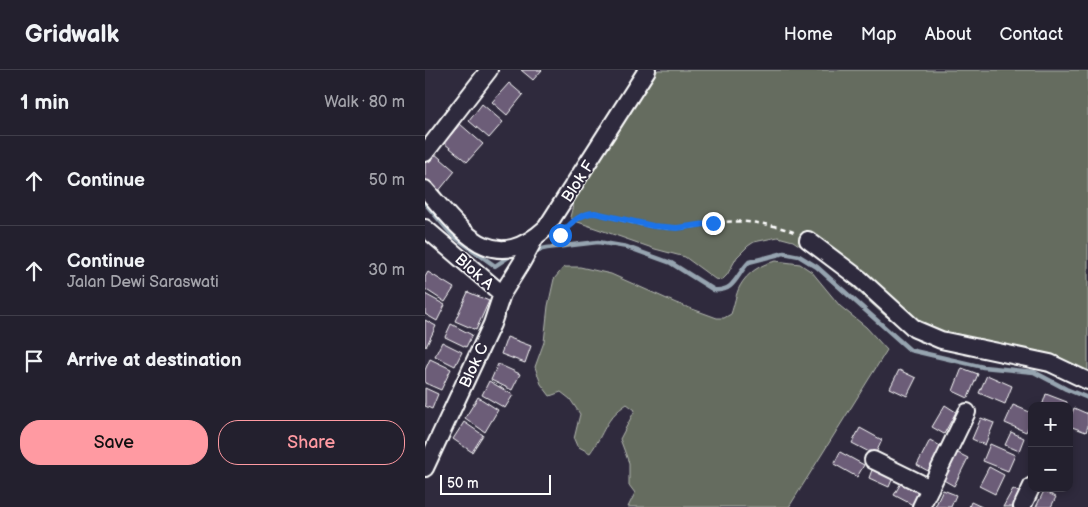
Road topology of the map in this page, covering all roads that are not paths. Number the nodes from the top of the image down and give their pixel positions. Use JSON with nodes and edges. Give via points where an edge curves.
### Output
{"nodes":[{"id":1,"x":489,"y":70,"type":"edge"},
{"id":2,"x":647,"y":70,"type":"edge"},
{"id":3,"x":425,"y":153,"type":"edge"},
{"id":4,"x":425,"y":189,"type":"edge"},
{"id":5,"x":426,"y":231,"type":"edge"},
{"id":6,"x":808,"y":240,"type":"road end"},
{"id":7,"x":533,"y":242,"type":"junction"},
{"id":8,"x":502,"y":294,"type":"junction"},
{"id":9,"x":1088,"y":381,"type":"edge"},
{"id":10,"x":967,"y":412,"type":"dead end"},
{"id":11,"x":873,"y":460,"type":"dead end"},
{"id":12,"x":425,"y":468,"type":"edge"},
{"id":13,"x":930,"y":488,"type":"junction"},
{"id":14,"x":1029,"y":492,"type":"edge"},
{"id":15,"x":921,"y":507,"type":"edge"},
{"id":16,"x":1022,"y":507,"type":"edge"}],
"edges":[{"from":1,"to":3,"type":"street"},
{"from":2,"to":7,"type":"street","name":"Blok F","via":[[551,221]]},
{"from":4,"to":7,"type":"street","name":"Blok F","via":[[473,239],[488,248],[509,248]]},
{"from":5,"to":8,"type":"street","name":"Blok A"},
{"from":6,"to":9,"type":"street","via":[[860,279],[915,329],[941,340],[1050,363]]},
{"from":7,"to":8,"type":"street","name":"Blok C"},
{"from":8,"to":12,"type":"street","name":"Blok C","via":[[492,324]]},
{"from":10,"to":13,"type":"street"},
{"from":11,"to":13,"type":"street"},
{"from":13,"to":15,"type":"street"},
{"from":14,"to":16,"type":"street"}]}
